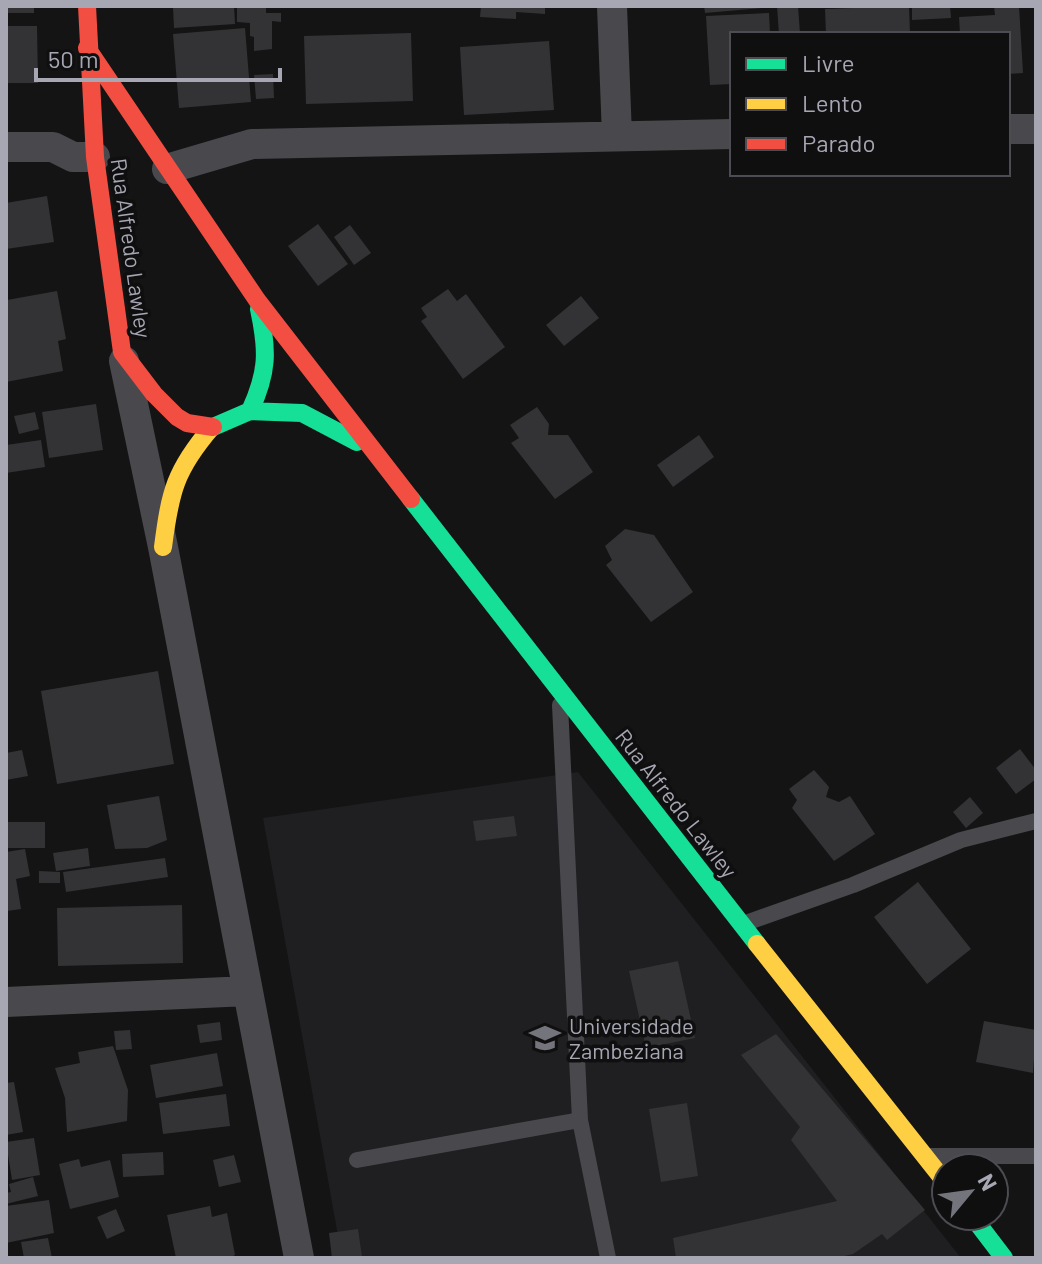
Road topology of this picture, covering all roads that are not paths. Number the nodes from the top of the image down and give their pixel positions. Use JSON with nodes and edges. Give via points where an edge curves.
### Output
{"nodes":[{"id":1,"x":87,"y":6,"type":"edge"},
{"id":2,"x":612,"y":6,"type":"edge"},
{"id":3,"x":87,"y":48,"type":"junction"},
{"id":4,"x":1010,"y":129,"type":"edge"},
{"id":5,"x":1036,"y":129,"type":"edge"},
{"id":6,"x":730,"y":134,"type":"edge"},
{"id":7,"x":617,"y":136,"type":"junction"},
{"id":8,"x":6,"y":147,"type":"edge"},
{"id":9,"x":104,"y":153,"type":"junction"},
{"id":10,"x":135,"y":154,"type":"dead end"},
{"id":11,"x":167,"y":169,"type":"junction"},
{"id":12,"x":257,"y":300,"type":"junction"},
{"id":13,"x":122,"y":352,"type":"junction"},
{"id":14,"x":250,"y":411,"type":"junction"},
{"id":15,"x":212,"y":427,"type":"junction"},
{"id":16,"x":372,"y":451,"type":"junction"},
{"id":17,"x":163,"y":547,"type":"junction"},
{"id":18,"x":560,"y":691,"type":"junction"},
{"id":19,"x":1036,"y":821,"type":"edge"},
{"id":20,"x":741,"y":924,"type":"junction"},
{"id":21,"x":248,"y":991,"type":"junction"},
{"id":22,"x":6,"y":1002,"type":"edge"},
{"id":23,"x":580,"y":1120,"type":"junction"},
{"id":24,"x":925,"y":1156,"type":"junction"},
{"id":25,"x":1036,"y":1156,"type":"edge"},
{"id":26,"x":357,"y":1160,"type":"dead end"},
{"id":27,"x":930,"y":1162,"type":"edge"},
{"id":28,"x":984,"y":1232,"type":"edge"},
{"id":29,"x":299,"y":1258,"type":"edge"},
{"id":30,"x":608,"y":1258,"type":"edge"},
{"id":31,"x":1004,"y":1258,"type":"edge"}],
"edges":[{"from":1,"to":3,"type":"main road","name":"Rua Alfredo Lawley"},
{"from":2,"to":7,"type":"street"},
{"from":3,"to":9,"type":"main road","name":"Rua Alfredo Lawley"},
{"from":3,"to":11,"type":"main road","name":"Rua Alfredo Lawley"},
{"from":4,"to":5,"type":"street"},
{"from":6,"to":7,"type":"street"},
{"from":7,"to":11,"type":"street","via":[[252,144]]},
{"from":8,"to":9,"type":"street","via":[[53,147],[73,157]]},
{"from":9,"to":13,"type":"main road","name":"Rua Alfredo Lawley"},
{"from":10,"to":11,"type":"main road"},
{"from":11,"to":12,"type":"main road","name":"Rua Alfredo Lawley"},
{"from":12,"to":14,"type":"main road","via":[[268,362]]},
{"from":12,"to":16,"type":"main road","name":"Rua Alfredo Lawley"},
{"from":13,"to":15,"type":"main road","name":"Rua Alfredo Lawley","via":[[177,417]]},
{"from":13,"to":17,"type":"street"},
{"from":14,"to":15,"type":"main road","name":"Rua Alfredo Lawley"},
{"from":14,"to":16,"type":"main road","name":"Rua Alfredo Lawley","via":[[302,413]]},
{"from":15,"to":17,"type":"main road","via":[[178,469]]},
{"from":16,"to":18,"type":"main road","name":"Rua Alfredo Lawley"},
{"from":17,"to":21,"type":"street"},
{"from":18,"to":20,"type":"main road","name":"Rua Alfredo Lawley"},
{"from":18,"to":23,"type":"lane"},
{"from":19,"to":20,"type":"lane","via":[[961,840]]},
{"from":20,"to":24,"type":"main road","name":"Rua Alfredo Lawley"},
{"from":21,"to":22,"type":"street"},
{"from":21,"to":29,"type":"street"},
{"from":23,"to":26,"type":"lane"},
{"from":23,"to":30,"type":"lane"},
{"from":24,"to":25,"type":"lane"},
{"from":24,"to":27,"type":"main road","name":"Rua Alfredo Lawley"},
{"from":28,"to":31,"type":"main road"}]}
